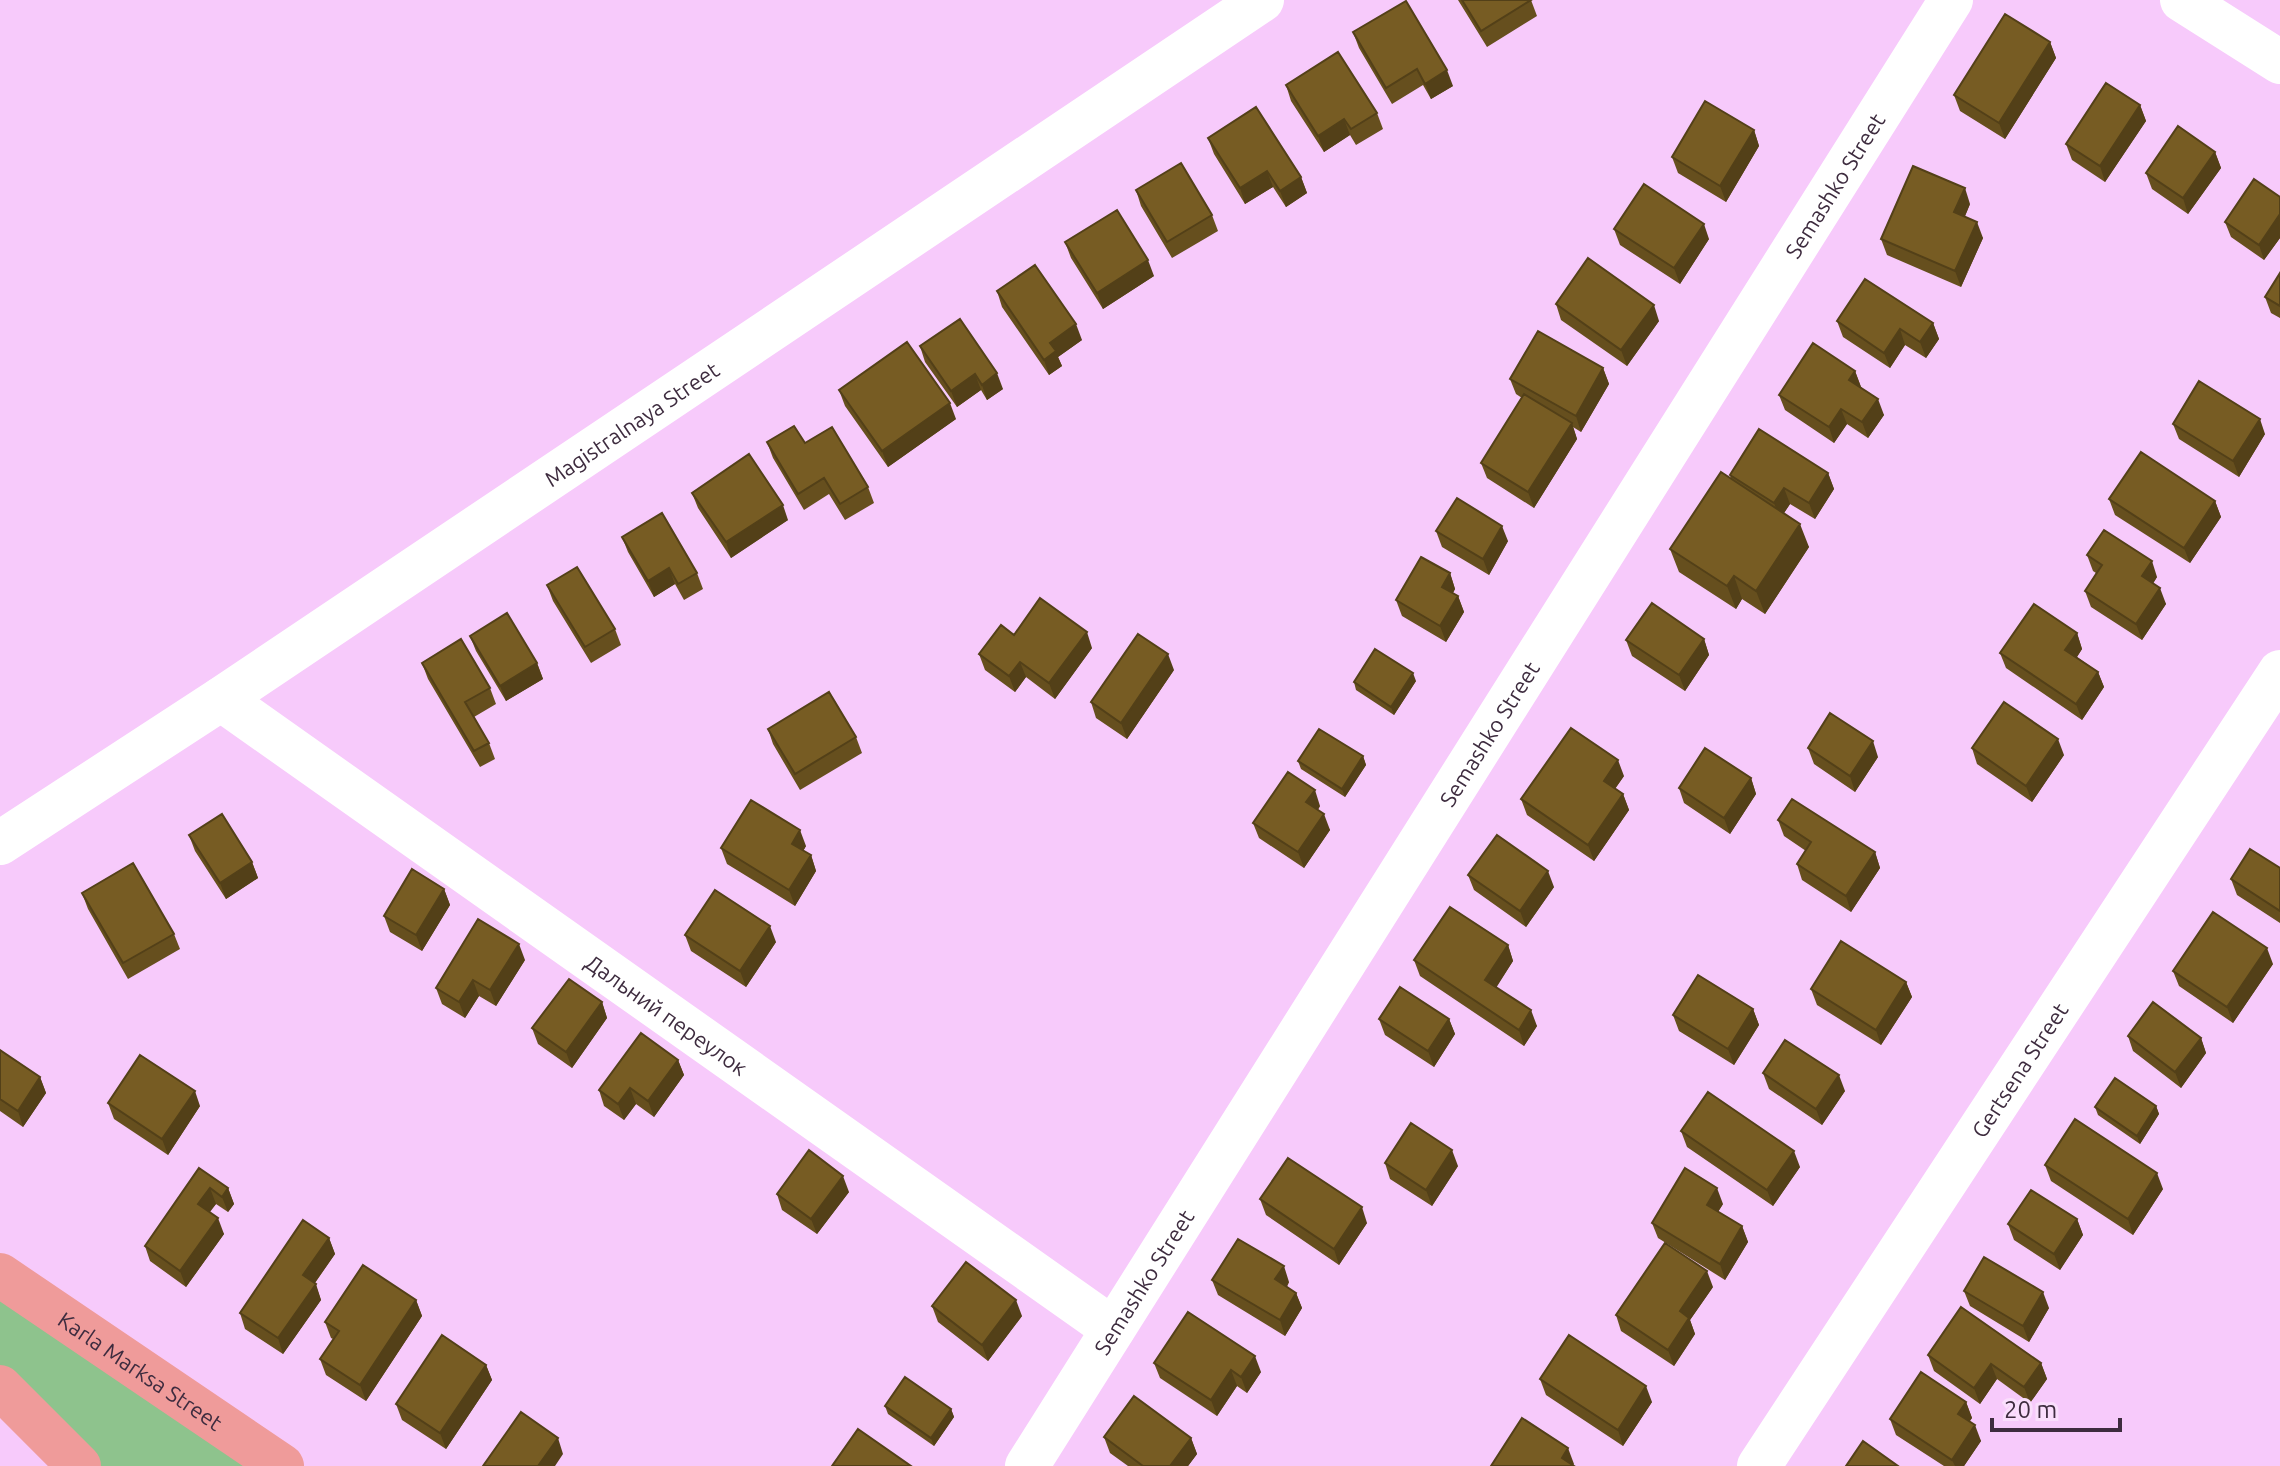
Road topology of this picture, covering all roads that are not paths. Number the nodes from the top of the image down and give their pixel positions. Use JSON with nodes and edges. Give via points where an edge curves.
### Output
{"nodes":[{"id":1,"x":1262,"y":0,"type":"edge"},
{"id":2,"x":1951,"y":0,"type":"edge"},
{"id":3,"x":2182,"y":0,"type":"edge"},
{"id":4,"x":2280,"y":62,"type":"edge"},
{"id":5,"x":2280,"y":672,"type":"edge"},
{"id":6,"x":221,"y":699,"type":"junction"},
{"id":7,"x":0,"y":843,"type":"edge"},
{"id":8,"x":0,"y":1275,"type":"edge"},
{"id":9,"x":1113,"y":1329,"type":"junction"},
{"id":10,"x":0,"y":1387,"type":"edge"},
{"id":11,"x":79,"y":1466,"type":"edge"},
{"id":12,"x":282,"y":1466,"type":"edge"},
{"id":13,"x":1027,"y":1466,"type":"edge"},
{"id":14,"x":1759,"y":1466,"type":"edge"}],
"edges":[{"from":1,"to":6,"type":"street","name":"Magistralnaya Street"},
{"from":2,"to":9,"type":"street","name":"Semashko Street"},
{"from":3,"to":4,"type":"street"},
{"from":5,"to":14,"type":"street","name":"Gertsena Street"},
{"from":6,"to":7,"type":"street","name":"Magistralnaya Street"},
{"from":6,"to":9,"type":"street","name":"Дальний переулок"},
{"from":8,"to":12,"type":"main road","name":"Karla Marksa Street"},
{"from":9,"to":13,"type":"street","name":"Semashko Street"},
{"from":10,"to":11,"type":"main road"}]}
